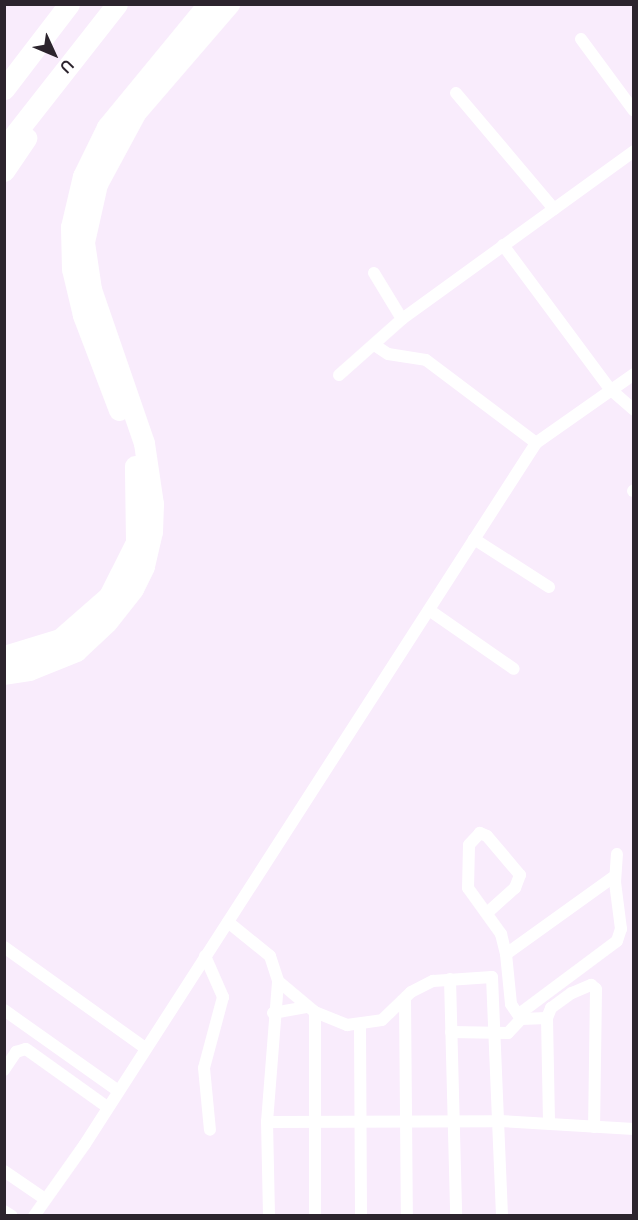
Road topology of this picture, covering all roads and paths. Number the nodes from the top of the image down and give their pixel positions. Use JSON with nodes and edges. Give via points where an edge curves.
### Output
{"nodes":[{"id":1,"x":69,"y":4,"type":"edge"},
{"id":2,"x":117,"y":4,"type":"edge"},
{"id":3,"x":208,"y":4,"type":"edge"},
{"id":4,"x":229,"y":4,"type":"edge"},
{"id":5,"x":44,"y":35,"type":"junction"},
{"id":6,"x":581,"y":39,"type":"dead end"},
{"id":7,"x":86,"y":44,"type":"junction"},
{"id":8,"x":4,"y":73,"type":"edge"},
{"id":9,"x":4,"y":89,"type":"edge"},
{"id":10,"x":456,"y":93,"type":"dead end"},
{"id":11,"x":633,"y":111,"type":"edge"},
{"id":12,"x":4,"y":148,"type":"edge"},
{"id":13,"x":633,"y":151,"type":"edge"},
{"id":14,"x":4,"y":171,"type":"edge"},
{"id":15,"x":554,"y":209,"type":"junction"},
{"id":16,"x":503,"y":245,"type":"junction"},
{"id":17,"x":374,"y":273,"type":"dead end"},
{"id":18,"x":402,"y":319,"type":"junction"},
{"id":19,"x":376,"y":346,"type":"junction"},
{"id":20,"x":633,"y":374,"type":"edge"},
{"id":21,"x":339,"y":375,"type":"dead end"},
{"id":22,"x":610,"y":389,"type":"junction"},
{"id":23,"x":633,"y":410,"type":"edge"},
{"id":24,"x":536,"y":443,"type":"junction"},
{"id":25,"x":474,"y":539,"type":"junction"},
{"id":26,"x":549,"y":587,"type":"dead end"},
{"id":27,"x":429,"y":610,"type":"junction"},
{"id":28,"x":4,"y":656,"type":"edge"},
{"id":29,"x":514,"y":669,"type":"dead end"},
{"id":30,"x":4,"y":674,"type":"edge"},
{"id":31,"x":617,"y":854,"type":"dead end"},
{"id":32,"x":615,"y":876,"type":"junction"},
{"id":33,"x":487,"y":914,"type":"junction"},
{"id":34,"x":228,"y":922,"type":"junction"},
{"id":35,"x":4,"y":947,"type":"edge"},
{"id":36,"x":506,"y":954,"type":"junction"},
{"id":37,"x":205,"y":956,"type":"junction"},
{"id":38,"x":450,"y":979,"type":"junction"},
{"id":39,"x":278,"y":981,"type":"junction"},
{"id":40,"x":405,"y":1000,"type":"junction"},
{"id":41,"x":311,"y":1009,"type":"junction"},
{"id":42,"x":4,"y":1010,"type":"edge"},
{"id":43,"x":273,"y":1013,"type":"junction"},
{"id":44,"x":520,"y":1016,"type":"junction"},
{"id":45,"x":547,"y":1018,"type":"junction"},
{"id":46,"x":360,"y":1025,"type":"junction"},
{"id":47,"x":497,"y":1031,"type":"junction"},
{"id":48,"x":451,"y":1032,"type":"junction"},
{"id":49,"x":145,"y":1048,"type":"junction"},
{"id":50,"x":4,"y":1070,"type":"edge"},
{"id":51,"x":117,"y":1090,"type":"junction"},
{"id":52,"x":107,"y":1107,"type":"junction"},
{"id":53,"x":500,"y":1121,"type":"junction"},
{"id":54,"x":267,"y":1122,"type":"junction"},
{"id":55,"x":454,"y":1122,"type":"junction"},
{"id":56,"x":313,"y":1123,"type":"junction"},
{"id":57,"x":406,"y":1123,"type":"junction"},
{"id":58,"x":549,"y":1123,"type":"junction"},
{"id":59,"x":359,"y":1124,"type":"junction"},
{"id":60,"x":594,"y":1127,"type":"junction"},
{"id":61,"x":633,"y":1129,"type":"edge"},
{"id":62,"x":210,"y":1130,"type":"dead end"},
{"id":63,"x":4,"y":1171,"type":"edge"},
{"id":64,"x":45,"y":1199,"type":"junction"},
{"id":65,"x":4,"y":1211,"type":"edge"},
{"id":66,"x":12,"y":1215,"type":"edge"},
{"id":67,"x":34,"y":1215,"type":"edge"},
{"id":68,"x":269,"y":1215,"type":"edge"},
{"id":69,"x":315,"y":1215,"type":"edge"},
{"id":70,"x":361,"y":1215,"type":"edge"},
{"id":71,"x":407,"y":1215,"type":"edge"},
{"id":72,"x":456,"y":1215,"type":"edge"},
{"id":73,"x":502,"y":1215,"type":"edge"}],
"edges":[{"from":1,"to":5,"type":"highway"},
{"from":2,"to":7,"type":"highway"},
{"from":3,"to":28,"type":"highway","via":[[107,127],[83,176],[71,227],[72,269],[83,315],[131,442],[137,480],[136,542],[121,579],[90,616],[60,639]]},
{"from":4,"to":30,"type":"highway","via":[[136,112],[97,184],[84,242],[91,289],[144,443],[153,504],[152,532],[144,566],[133,589],[107,622],[76,651],[29,670]]},
{"from":5,"to":8,"type":"highway"},
{"from":5,"to":9,"type":"highway"},
{"from":6,"to":11,"type":"street"},
{"from":7,"to":12,"type":"highway"},
{"from":7,"to":14,"type":"highway"},
{"from":10,"to":15,"type":"street"},
{"from":13,"to":15,"type":"street"},
{"from":15,"to":16,"type":"street"},
{"from":16,"to":18,"type":"street"},
{"from":16,"to":22,"type":"street"},
{"from":17,"to":18,"type":"street"},
{"from":18,"to":19,"type":"street"},
{"from":19,"to":21,"type":"street"},
{"from":19,"to":24,"type":"street","via":[[388,354],[426,360]]},
{"from":20,"to":22,"type":"street"},
{"from":22,"to":23,"type":"street"},
{"from":22,"to":24,"type":"street"},
{"from":24,"to":25,"type":"street"},
{"from":25,"to":26,"type":"street"},
{"from":25,"to":27,"type":"street"},
{"from":27,"to":29,"type":"street"},
{"from":27,"to":34,"type":"street"},
{"from":31,"to":32,"type":"street"},
{"from":32,"to":36,"type":"street"},
{"from":32,"to":44,"type":"street","via":[[621,929],[617,941]]},
{"from":33,"to":33,"type":"street","via":[[468,888],[466,877],[469,845],[480,833],[520,875],[514,888]]},
{"from":33,"to":36,"type":"street","via":[[501,934]]},
{"from":34,"to":37,"type":"street"},
{"from":34,"to":39,"type":"street","via":[[270,956]]},
{"from":35,"to":49,"type":"street"},
{"from":36,"to":44,"type":"street","via":[[511,1004]]},
{"from":37,"to":49,"type":"street"},
{"from":37,"to":62,"type":"street","via":[[223,997],[204,1068]]},
{"from":38,"to":40,"type":"street","via":[[425,984]]},
{"from":38,"to":47,"type":"street","via":[[492,977]]},
{"from":38,"to":48,"type":"street"},
{"from":39,"to":41,"type":"street"},
{"from":39,"to":43,"type":"street"},
{"from":40,"to":46,"type":"street","via":[[382,1020]]},
{"from":40,"to":57,"type":"street"},
{"from":41,"to":43,"type":"street"},
{"from":41,"to":46,"type":"street","via":[[334,1022]]},
{"from":41,"to":56,"type":"street"},
{"from":42,"to":51,"type":"street"},
{"from":43,"to":54,"type":"street"},
{"from":44,"to":45,"type":"street"},
{"from":44,"to":47,"type":"street","via":[[508,1033]]},
{"from":45,"to":58,"type":"street"},
{"from":45,"to":60,"type":"street","via":[[551,1008],[572,993],[594,986]]},
{"from":46,"to":59,"type":"street"},
{"from":47,"to":48,"type":"street"},
{"from":47,"to":53,"type":"street"},
{"from":48,"to":55,"type":"street"},
{"from":49,"to":51,"type":"street"},
{"from":50,"to":52,"type":"street","via":[[16,1052],[26,1049]]},
{"from":51,"to":52,"type":"street"},
{"from":52,"to":64,"type":"street"},
{"from":53,"to":55,"type":"street"},
{"from":53,"to":58,"type":"street"},
{"from":53,"to":73,"type":"street"},
{"from":54,"to":56,"type":"street"},
{"from":54,"to":68,"type":"street"},
{"from":55,"to":57,"type":"street"},
{"from":55,"to":72,"type":"street"},
{"from":56,"to":59,"type":"street"},
{"from":56,"to":69,"type":"street"},
{"from":57,"to":59,"type":"street"},
{"from":57,"to":71,"type":"street"},
{"from":58,"to":60,"type":"street"},
{"from":59,"to":70,"type":"street"},
{"from":60,"to":61,"type":"street"},
{"from":63,"to":64,"type":"street"},
{"from":64,"to":67,"type":"street"},
{"from":65,"to":66,"type":"street"}]}
